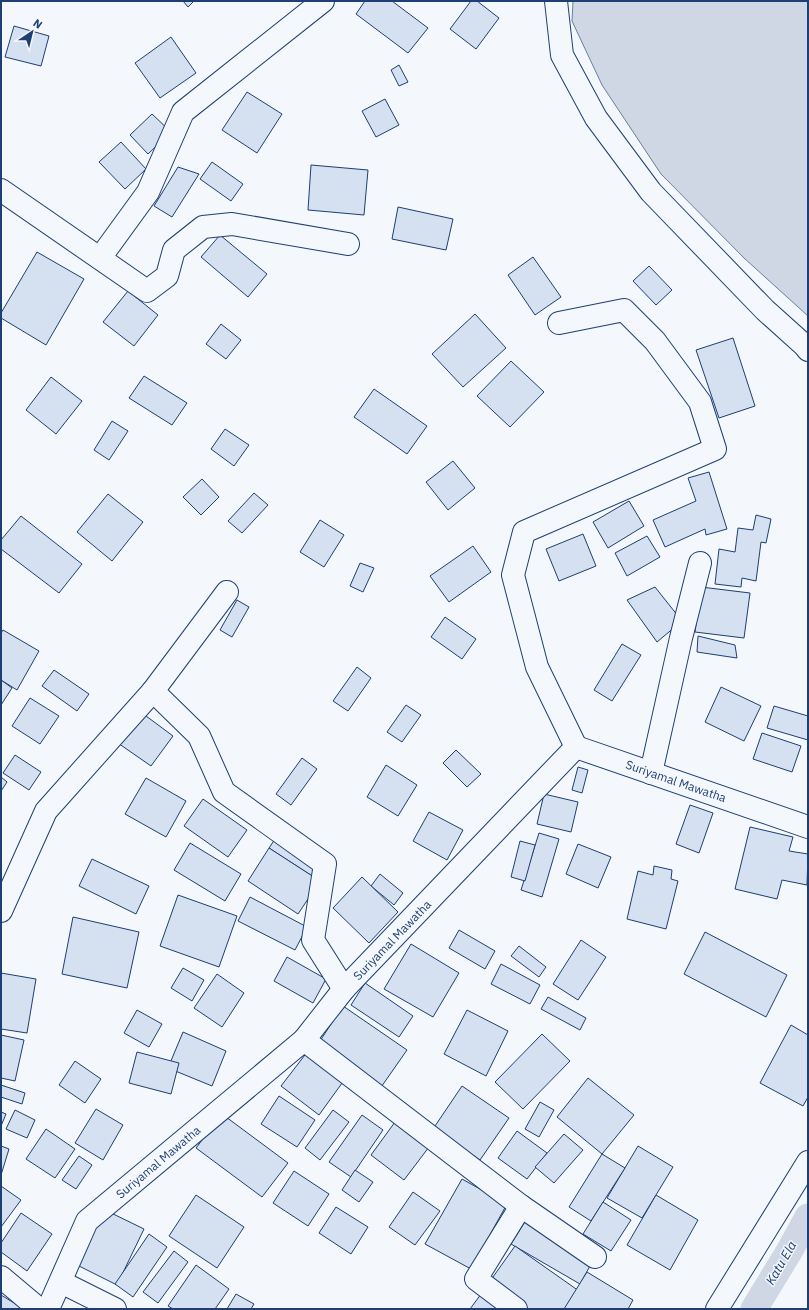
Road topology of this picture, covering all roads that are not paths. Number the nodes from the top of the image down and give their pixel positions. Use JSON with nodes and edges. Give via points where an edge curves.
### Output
{"nodes":[{"id":1,"x":323,"y":1,"type":"edge"},
{"id":2,"x":556,"y":1,"type":"edge"},
{"id":3,"x":1,"y":190,"type":"edge"},
{"id":4,"x":348,"y":244,"type":"dead end"},
{"id":5,"x":100,"y":258,"type":"junction"},
{"id":6,"x":559,"y":323,"type":"dead end"},
{"id":7,"x":808,"y":350,"type":"edge"},
{"id":8,"x":700,"y":563,"type":"dead end"},
{"id":9,"x":227,"y":592,"type":"dead end"},
{"id":10,"x":153,"y":690,"type":"junction"},
{"id":11,"x":576,"y":747,"type":"junction"},
{"id":12,"x":651,"y":773,"type":"junction"},
{"id":13,"x":808,"y":827,"type":"edge"},
{"id":14,"x":1,"y":911,"type":"edge"},
{"id":15,"x":344,"y":989,"type":"junction"},
{"id":16,"x":304,"y":1040,"type":"junction"},
{"id":17,"x":808,"y":1162,"type":"edge"},
{"id":18,"x":521,"y":1206,"type":"junction"},
{"id":19,"x":595,"y":1257,"type":"dead end"},
{"id":20,"x":1,"y":1277,"type":"edge"},
{"id":21,"x":60,"y":1282,"type":"junction"},
{"id":22,"x":39,"y":1309,"type":"edge"},
{"id":23,"x":48,"y":1309,"type":"edge"},
{"id":24,"x":115,"y":1309,"type":"edge"},
{"id":25,"x":516,"y":1309,"type":"edge"},
{"id":26,"x":717,"y":1309,"type":"edge"}],
"edges":[{"from":1,"to":5,"type":"street","via":[[183,112],[148,192]]},
{"from":2,"to":7,"type":"street","via":[[562,55],[596,118],[650,192],[765,310]]},
{"from":3,"to":5,"type":"street"},
{"from":4,"to":5,"type":"street","via":[[232,224],[203,227],[174,250],[167,276],[147,291]]},
{"from":6,"to":11,"type":"street","via":[[624,310],[655,341],[700,402],[715,449],[524,532],[513,575],[537,667]]},
{"from":8,"to":12,"type":"street"},
{"from":9,"to":10,"type":"street"},
{"from":10,"to":14,"type":"street","via":[[46,811]]},
{"from":10,"to":15,"type":"street","via":[[199,736],[224,792],[325,864],[313,940]]},
{"from":11,"to":12,"type":"street","name":"Suriyamal Mawatha"},
{"from":11,"to":15,"type":"street","name":"Suriyamal Mawatha"},
{"from":12,"to":13,"type":"street","name":"Suriyamal Mawatha"},
{"from":15,"to":16,"type":"street","name":"Suriyamal Mawatha"},
{"from":16,"to":18,"type":"street"},
{"from":16,"to":21,"type":"street","name":"Suriyamal Mawatha","via":[[88,1221]]},
{"from":17,"to":26,"type":"street"},
{"from":18,"to":19,"type":"street"},
{"from":18,"to":25,"type":"street","via":[[476,1279]]},
{"from":20,"to":22,"type":"street"},
{"from":21,"to":23,"type":"street","name":"Suriyamal Mawatha"},
{"from":21,"to":24,"type":"street"}]}
